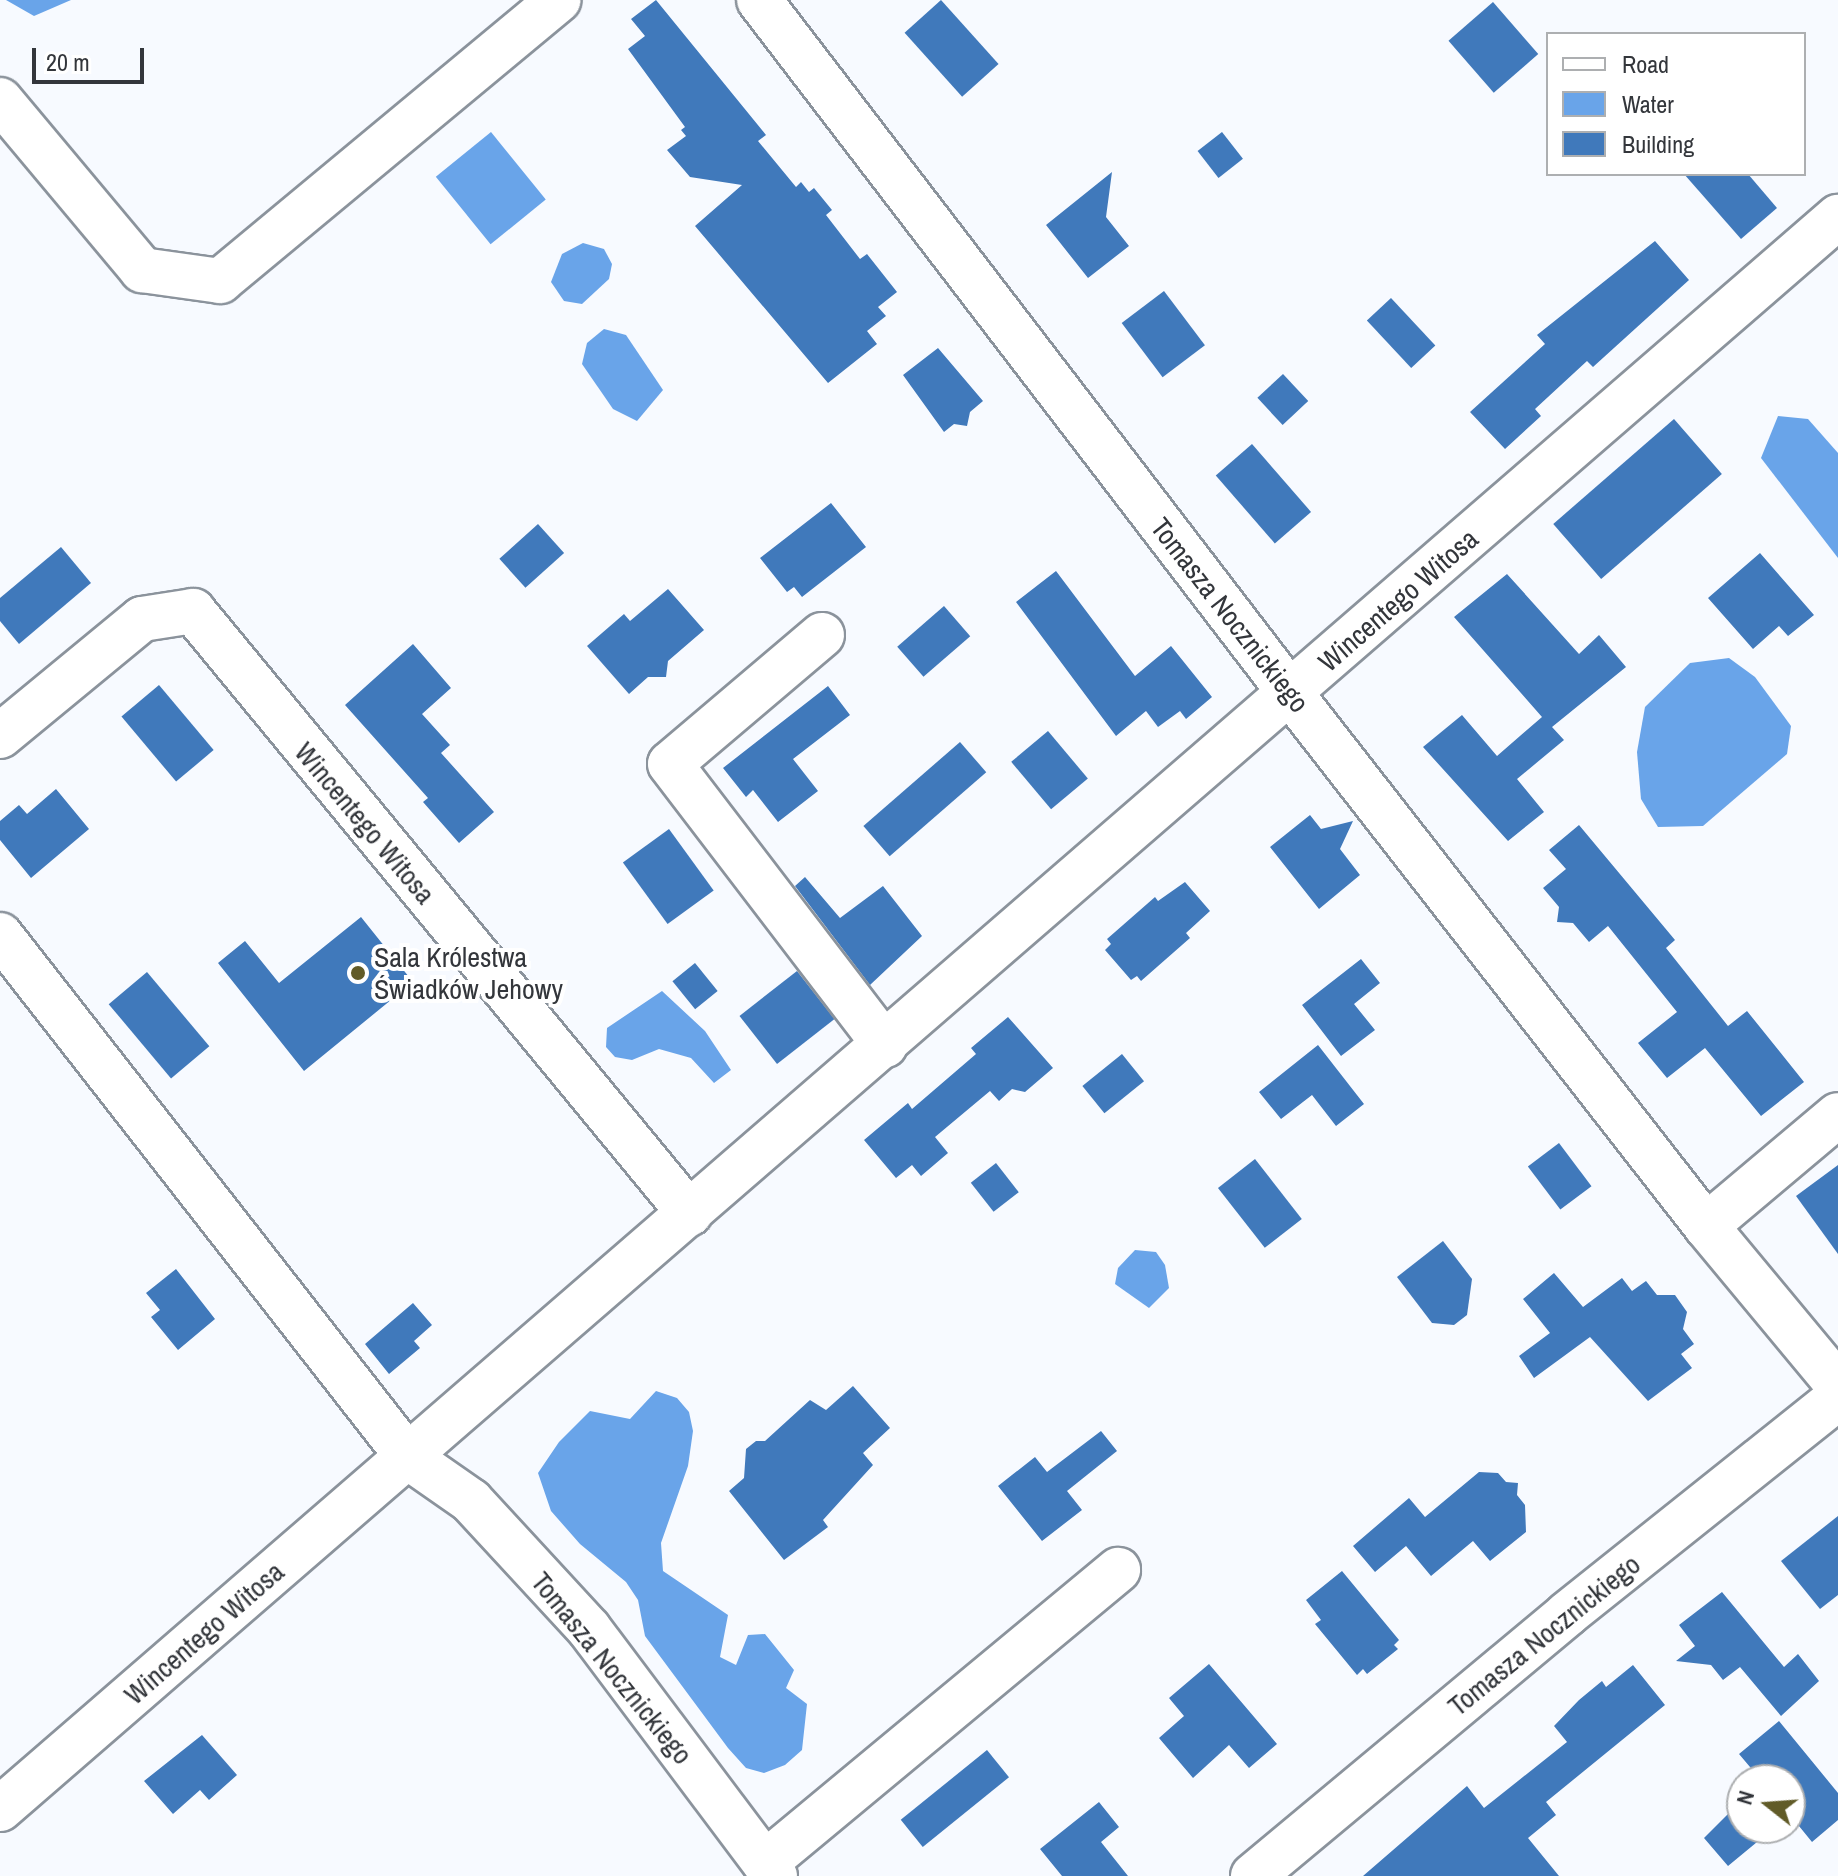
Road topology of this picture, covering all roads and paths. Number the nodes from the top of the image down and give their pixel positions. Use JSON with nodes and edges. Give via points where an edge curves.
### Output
{"nodes":[{"id":1,"x":558,"y":0,"type":"edge"},
{"id":2,"x":759,"y":0,"type":"edge"},
{"id":3,"x":0,"y":100,"type":"edge"},
{"id":4,"x":1838,"y":217,"type":"edge"},
{"id":5,"x":822,"y":635,"type":"dead end"},
{"id":6,"x":1291,"y":694,"type":"junction"},
{"id":7,"x":0,"y":736,"type":"edge"},
{"id":8,"x":0,"y":935,"type":"edge"},
{"id":9,"x":885,"y":1045,"type":"junction"},
{"id":10,"x":1838,"y":1115,"type":"edge"},
{"id":11,"x":690,"y":1214,"type":"junction"},
{"id":12,"x":1706,"y":1226,"type":"junction"},
{"id":13,"x":1838,"y":1385,"type":"edge"},
{"id":14,"x":1838,"y":1398,"type":"edge"},
{"id":15,"x":408,"y":1457,"type":"junction"},
{"id":16,"x":1118,"y":1570,"type":"dead end"},
{"id":17,"x":0,"y":1809,"type":"edge"},
{"id":18,"x":770,"y":1869,"type":"edge"},
{"id":19,"x":1253,"y":1876,"type":"edge"}],
"edges":[{"from":1,"to":3,"type":"street","via":[[220,281],[142,270]]},
{"from":2,"to":6,"type":"street","name":"Tomasza Nocznickiego"},
{"from":4,"to":6,"type":"street","name":"Wincentego Witosa"},
{"from":5,"to":9,"type":"street","via":[[670,764]]},
{"from":6,"to":9,"type":"street","name":"Wincentego Witosa"},
{"from":6,"to":12,"type":"street","name":"Tomasza Nocznickiego"},
{"from":7,"to":11,"type":"street","name":"Wincentego Witosa","via":[[142,619],[193,611]]},
{"from":8,"to":15,"type":"street"},
{"from":9,"to":11,"type":"street","name":"Wincentego Witosa"},
{"from":10,"to":12,"type":"street"},
{"from":11,"to":15,"type":"street","name":"Wincentego Witosa"},
{"from":12,"to":13,"type":"street","name":"Tomasza Nocznickiego"},
{"from":14,"to":19,"type":"street","name":"Tomasza Nocznickiego","via":[[1567,1614]]},
{"from":15,"to":17,"type":"street","name":"Wincentego Witosa"},
{"from":15,"to":18,"type":"street","name":"Tomasza Nocznickiego","via":[[471,1501],[589,1629]]},
{"from":16,"to":18,"type":"street","name":"Tomasza Nocznickiego"}]}
